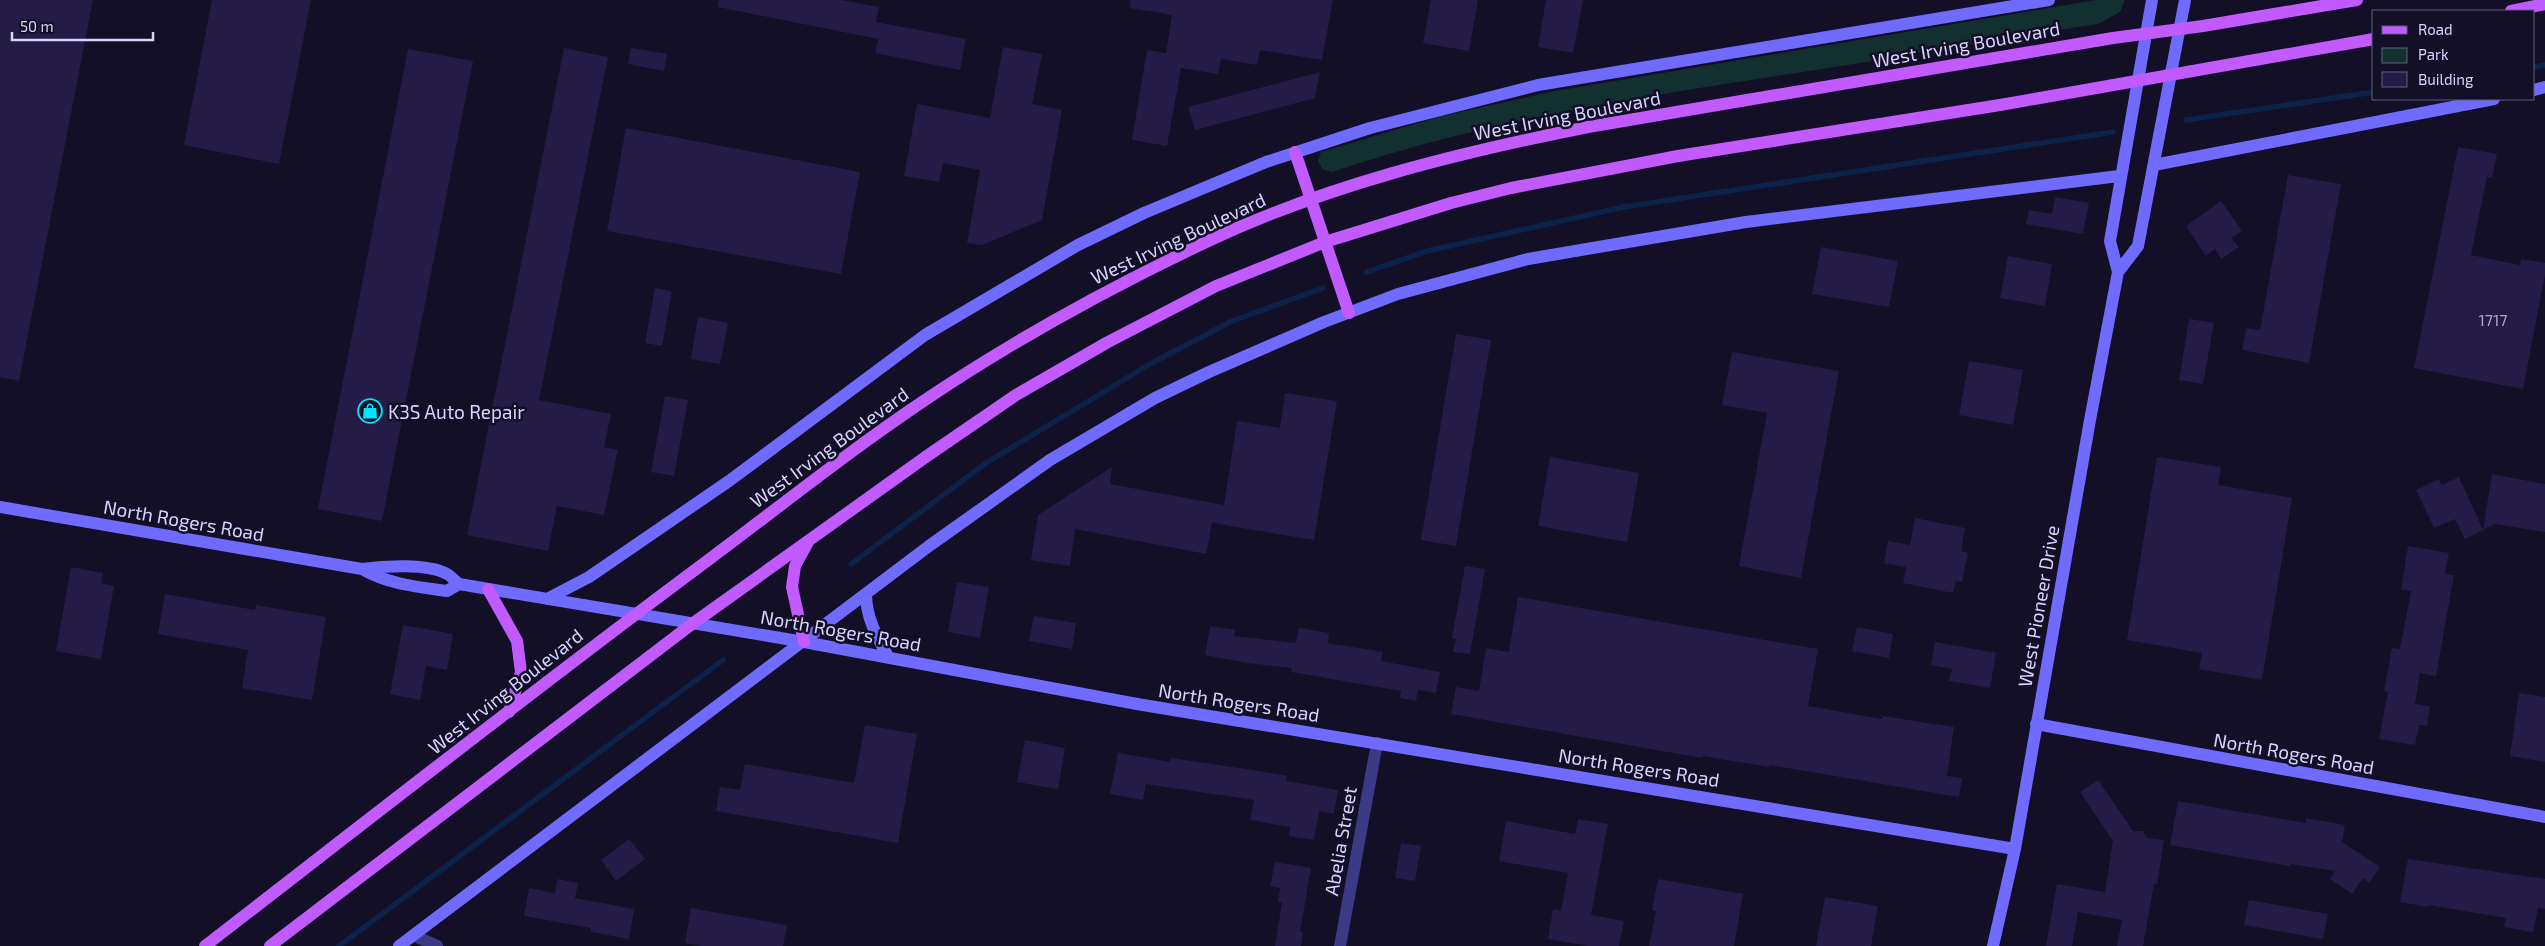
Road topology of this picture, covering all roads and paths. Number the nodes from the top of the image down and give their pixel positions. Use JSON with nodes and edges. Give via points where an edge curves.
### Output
{"nodes":[{"id":1,"x":2049,"y":0,"type":"edge"},
{"id":2,"x":2152,"y":0,"type":"edge"},
{"id":3,"x":2185,"y":0,"type":"edge"},
{"id":4,"x":2357,"y":0,"type":"edge"},
{"id":5,"x":2545,"y":4,"type":"edge"},
{"id":6,"x":2515,"y":10,"type":"edge"},
{"id":7,"x":2180,"y":30,"type":"junction"},
{"id":8,"x":2146,"y":34,"type":"junction"},
{"id":9,"x":2372,"y":39,"type":"edge"},
{"id":10,"x":2171,"y":75,"type":"junction"},
{"id":11,"x":2138,"y":81,"type":"junction"},
{"id":12,"x":2489,"y":100,"type":"edge"},
{"id":13,"x":1295,"y":152,"type":"junction"},
{"id":14,"x":2154,"y":165,"type":"junction"},
{"id":15,"x":2120,"y":176,"type":"junction"},
{"id":16,"x":1311,"y":200,"type":"junction"},
{"id":17,"x":1325,"y":242,"type":"junction"},
{"id":18,"x":2118,"y":272,"type":"junction"},
{"id":19,"x":1349,"y":312,"type":"junction"},
{"id":20,"x":0,"y":507,"type":"edge"},
{"id":21,"x":809,"y":542,"type":"junction"},
{"id":22,"x":362,"y":570,"type":"junction"},
{"id":23,"x":459,"y":584,"type":"junction"},
{"id":24,"x":488,"y":589,"type":"junction"},
{"id":25,"x":866,"y":594,"type":"junction"},
{"id":26,"x":547,"y":599,"type":"junction"},
{"id":27,"x":634,"y":615,"type":"junction"},
{"id":28,"x":692,"y":624,"type":"junction"},
{"id":29,"x":804,"y":642,"type":"junction"},
{"id":30,"x":889,"y":658,"type":"junction"},
{"id":31,"x":508,"y":712,"type":"junction"},
{"id":32,"x":2036,"y":724,"type":"junction"},
{"id":33,"x":1377,"y":743,"type":"junction"},
{"id":34,"x":2545,"y":817,"type":"edge"},
{"id":35,"x":2014,"y":849,"type":"junction"},
{"id":36,"x":413,"y":935,"type":"junction"},
{"id":37,"x":205,"y":946,"type":"edge"},
{"id":38,"x":270,"y":946,"type":"edge"},
{"id":39,"x":399,"y":946,"type":"edge"},
{"id":40,"x":437,"y":946,"type":"edge"},
{"id":41,"x":1340,"y":946,"type":"edge"},
{"id":42,"x":1993,"y":946,"type":"edge"}],
"edges":[{"from":1,"to":13,"type":"street","name":"West Irving Boulevard","via":[[1538,85],[1370,128]]},
{"from":2,"to":8,"type":"street","name":"West Pioneer Drive"},
{"from":3,"to":7,"type":"street","name":"West Pioneer Drive"},
{"from":4,"to":7,"type":"main road","name":"West Irving Boulevard"},
{"from":5,"to":6,"type":"main road"},
{"from":7,"to":8,"type":"main road","name":"West Irving Boulevard"},
{"from":7,"to":10,"type":"street","name":"West Pioneer Drive"},
{"from":8,"to":11,"type":"street","name":"West Pioneer Drive"},
{"from":8,"to":16,"type":"main road","name":"West Irving Boulevard","via":[[1588,127],[1431,162],[1353,184]]},
{"from":9,"to":10,"type":"main road"},
{"from":10,"to":11,"type":"main road"},
{"from":10,"to":14,"type":"street","name":"West Pioneer Drive"},
{"from":11,"to":15,"type":"street","name":"West Pioneer Drive"},
{"from":11,"to":17,"type":"main road","via":[[1564,176],[1451,203]]},
{"from":12,"to":14,"type":"street"},
{"from":13,"to":16,"type":"main road"},
{"from":13,"to":26,"type":"street","name":"West Irving Boulevard","via":[[1144,212],[996,291],[925,335],[729,481],[589,577]]},
{"from":14,"to":18,"type":"street","name":"West Pioneer Drive","via":[[2138,246]]},
{"from":15,"to":18,"type":"street","name":"West Pioneer Drive","via":[[2110,241]]},
{"from":15,"to":19,"type":"street","via":[[1746,222],[1620,242],[1469,274]]},
{"from":16,"to":17,"type":"main road"},
{"from":16,"to":27,"type":"main road","name":"West Irving Boulevard","via":[[1208,241],[1023,338],[926,399]]},
{"from":17,"to":19,"type":"main road"},
{"from":17,"to":21,"type":"main road","via":[[1216,286],[1016,394]]},
{"from":18,"to":32,"type":"street","name":"West Pioneer Drive"},
{"from":19,"to":25,"type":"street","via":[[1209,372],[1103,428],[1050,460]]},
{"from":20,"to":22,"type":"street","name":"North Rogers Road"},
{"from":21,"to":28,"type":"main road"},
{"from":21,"to":29,"type":"main road","via":[[795,566],[792,587]]},
{"from":22,"to":23,"type":"street","name":"North Rogers Road","via":[[385,565],[413,567],[446,573]]},
{"from":22,"to":23,"type":"street","name":"North Rogers Road","via":[[380,580],[437,590],[446,591]]},
{"from":23,"to":24,"type":"street","name":"North Rogers Road"},
{"from":24,"to":26,"type":"street","name":"North Rogers Road"},
{"from":24,"to":31,"type":"main road","via":[[517,641],[521,672]]},
{"from":25,"to":29,"type":"street"},
{"from":25,"to":30,"type":"street","via":[[866,607],[874,631]]},
{"from":26,"to":27,"type":"street","name":"North Rogers Road"},
{"from":27,"to":28,"type":"street","name":"North Rogers Road"},
{"from":27,"to":31,"type":"main road","name":"West Irving Boulevard"},
{"from":28,"to":29,"type":"street","name":"North Rogers Road"},
{"from":28,"to":38,"type":"main road"},
{"from":29,"to":30,"type":"street","name":"North Rogers Road"},
{"from":29,"to":36,"type":"street"},
{"from":30,"to":33,"type":"street","name":"North Rogers Road","via":[[1137,704]]},
{"from":31,"to":37,"type":"main road","name":"West Irving Boulevard"},
{"from":32,"to":34,"type":"street","name":"North Rogers Road"},
{"from":32,"to":35,"type":"street","name":"West Pioneer Drive"},
{"from":33,"to":35,"type":"street","name":"North Rogers Road"},
{"from":33,"to":41,"type":"street","name":"Abelia Street"},
{"from":35,"to":42,"type":"street","name":"West Pioneer Drive"},
{"from":36,"to":39,"type":"street"},
{"from":36,"to":40,"type":"street"}]}
